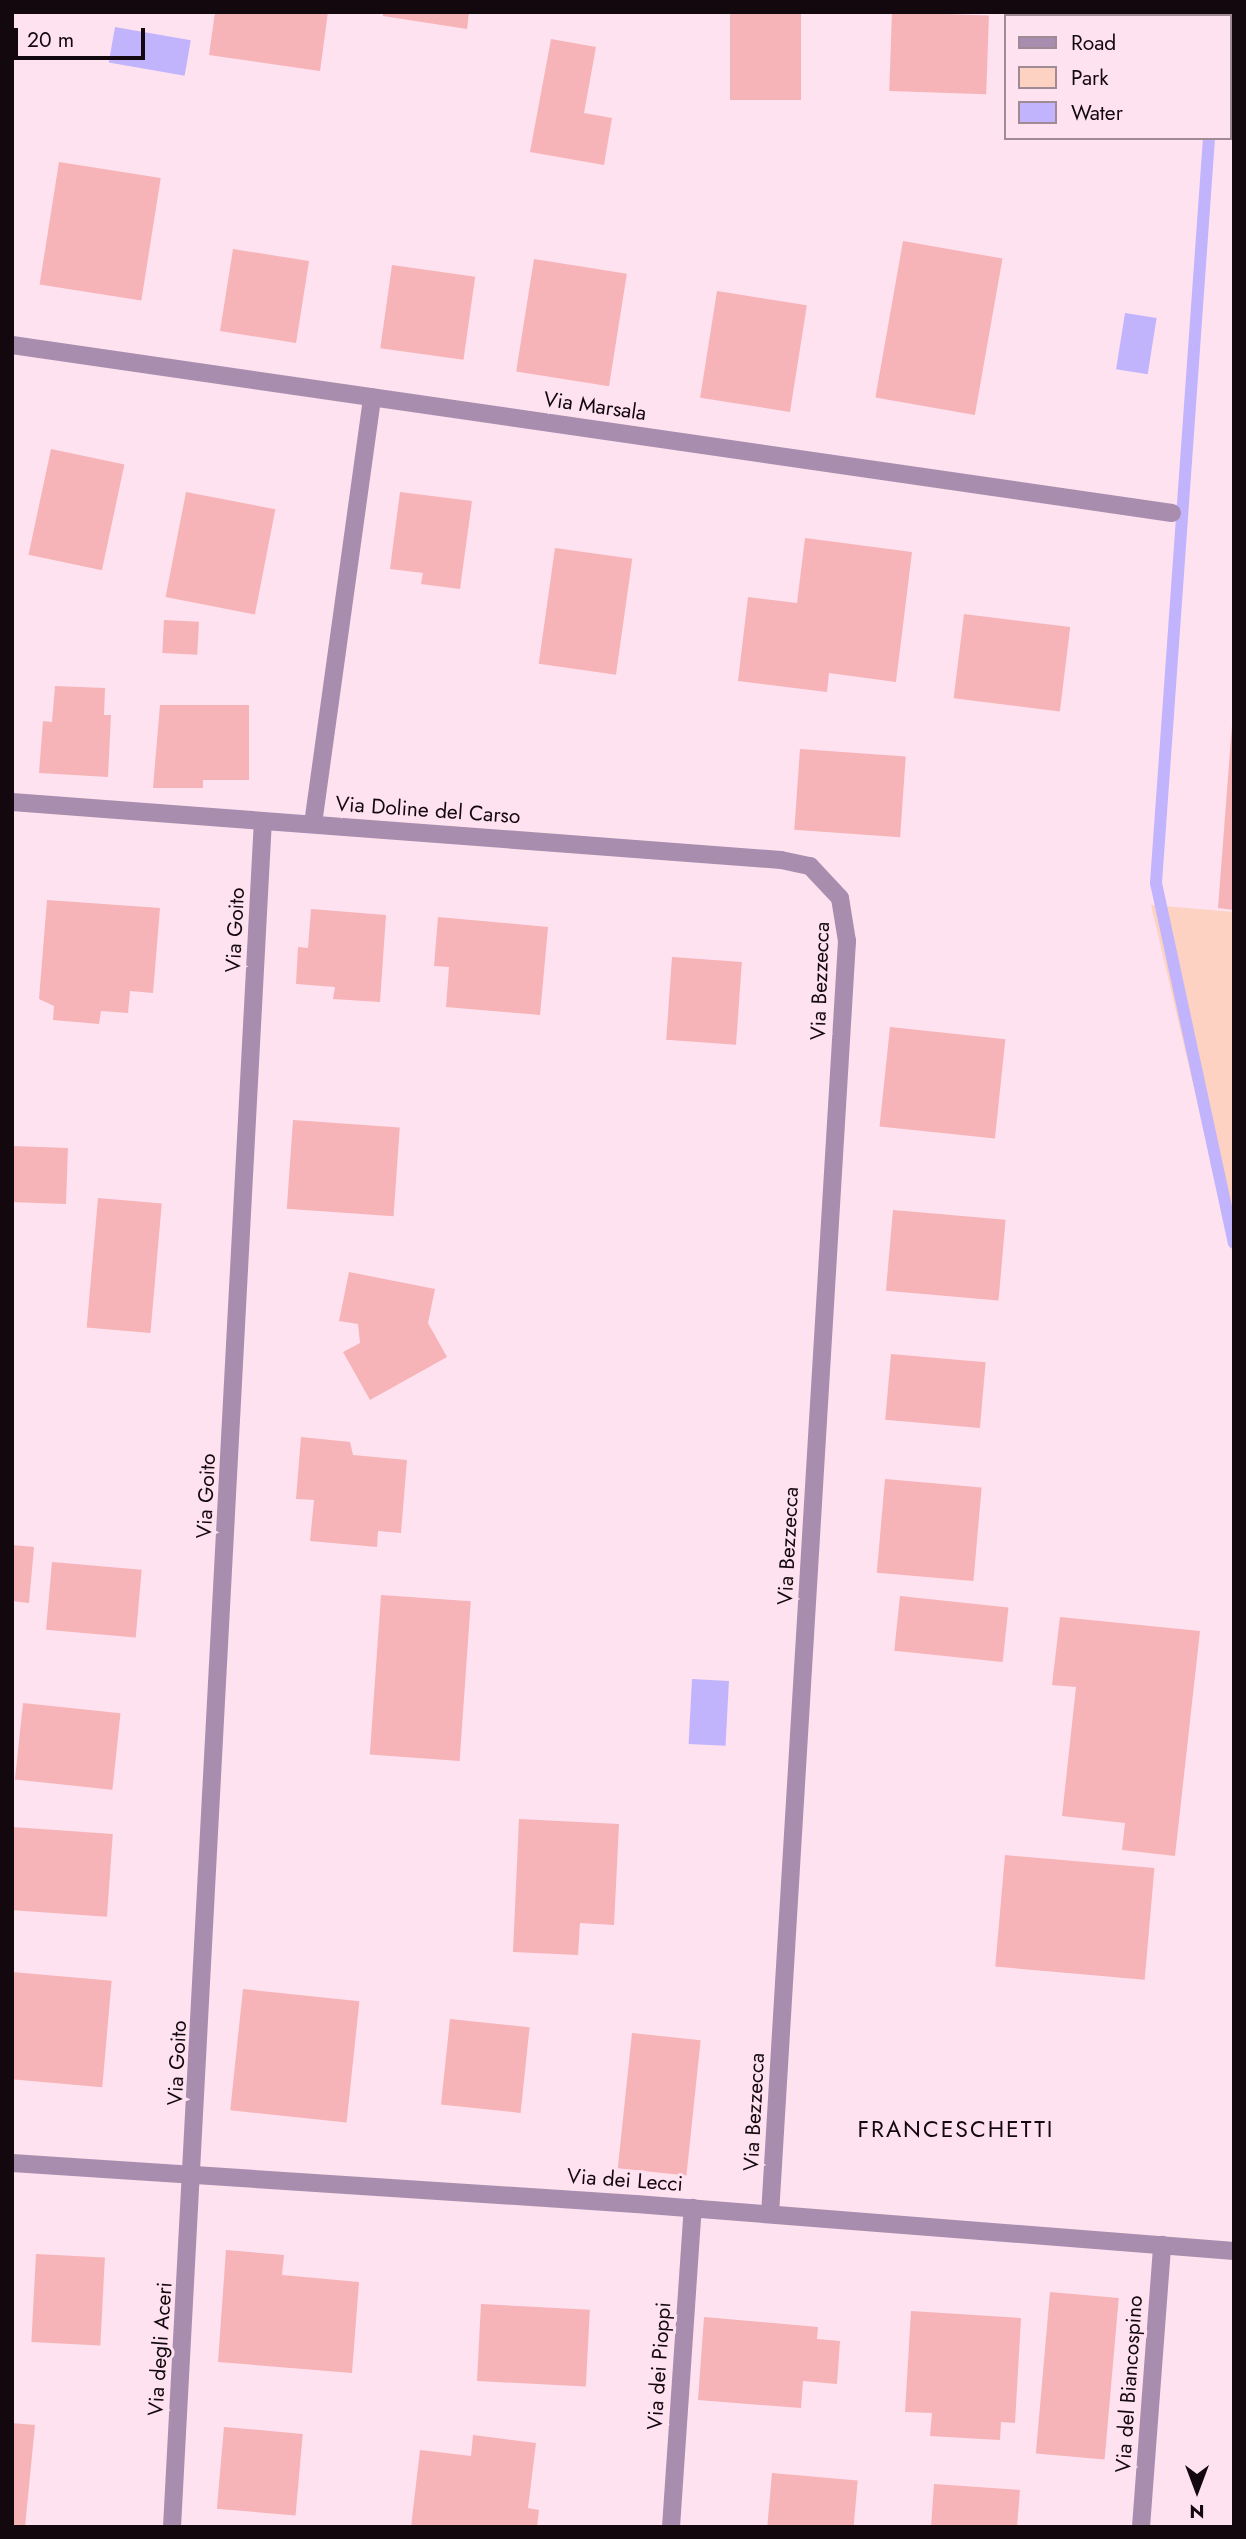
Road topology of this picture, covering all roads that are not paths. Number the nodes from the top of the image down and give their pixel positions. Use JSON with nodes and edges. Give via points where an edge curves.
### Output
{"nodes":[{"id":1,"x":12,"y":345,"type":"edge"},
{"id":2,"x":372,"y":397,"type":"junction"},
{"id":3,"x":1172,"y":513,"type":"dead end"},
{"id":4,"x":12,"y":803,"type":"edge"},
{"id":5,"x":263,"y":821,"type":"junction"},
{"id":6,"x":313,"y":824,"type":"junction"},
{"id":7,"x":832,"y":885,"type":"joint"},
{"id":8,"x":12,"y":2163,"type":"edge"},
{"id":9,"x":194,"y":2174,"type":"junction"},
{"id":10,"x":693,"y":2208,"type":"junction"},
{"id":11,"x":770,"y":2214,"type":"junction"},
{"id":12,"x":1162,"y":2245,"type":"junction"},
{"id":13,"x":1234,"y":2251,"type":"edge"},
{"id":14,"x":172,"y":2527,"type":"edge"},
{"id":15,"x":671,"y":2527,"type":"edge"},
{"id":16,"x":1141,"y":2527,"type":"edge"}],
"edges":[{"from":1,"to":2,"type":"street","name":"Via Marsala"},
{"from":2,"to":3,"type":"street","name":"Via Marsala"},
{"from":2,"to":6,"type":"street"},
{"from":4,"to":5,"type":"street","name":"Via Doline del Carso"},
{"from":5,"to":6,"type":"street","name":"Via Doline del Carso"},
{"from":5,"to":9,"type":"street","name":"Via Goito"},
{"from":6,"to":7,"type":"street","name":"Via Doline del Carso","via":[[781,860],[810,866]]},
{"from":7,"to":11,"type":"street","name":"Via Bezzecca","via":[[846,914],[847,940]]},
{"from":8,"to":9,"type":"street","name":"Via dei Lecci"},
{"from":9,"to":10,"type":"street","name":"Via dei Lecci"},
{"from":9,"to":14,"type":"street","name":"Via degli Aceri"},
{"from":10,"to":11,"type":"street","name":"Via dei Lecci"},
{"from":10,"to":15,"type":"street","name":"Via dei Pioppi"},
{"from":11,"to":12,"type":"street","name":"Via dei Lecci"},
{"from":12,"to":13,"type":"street","name":"Via dei Lecci"},
{"from":12,"to":16,"type":"street","name":"Via del Biancospino"}]}
